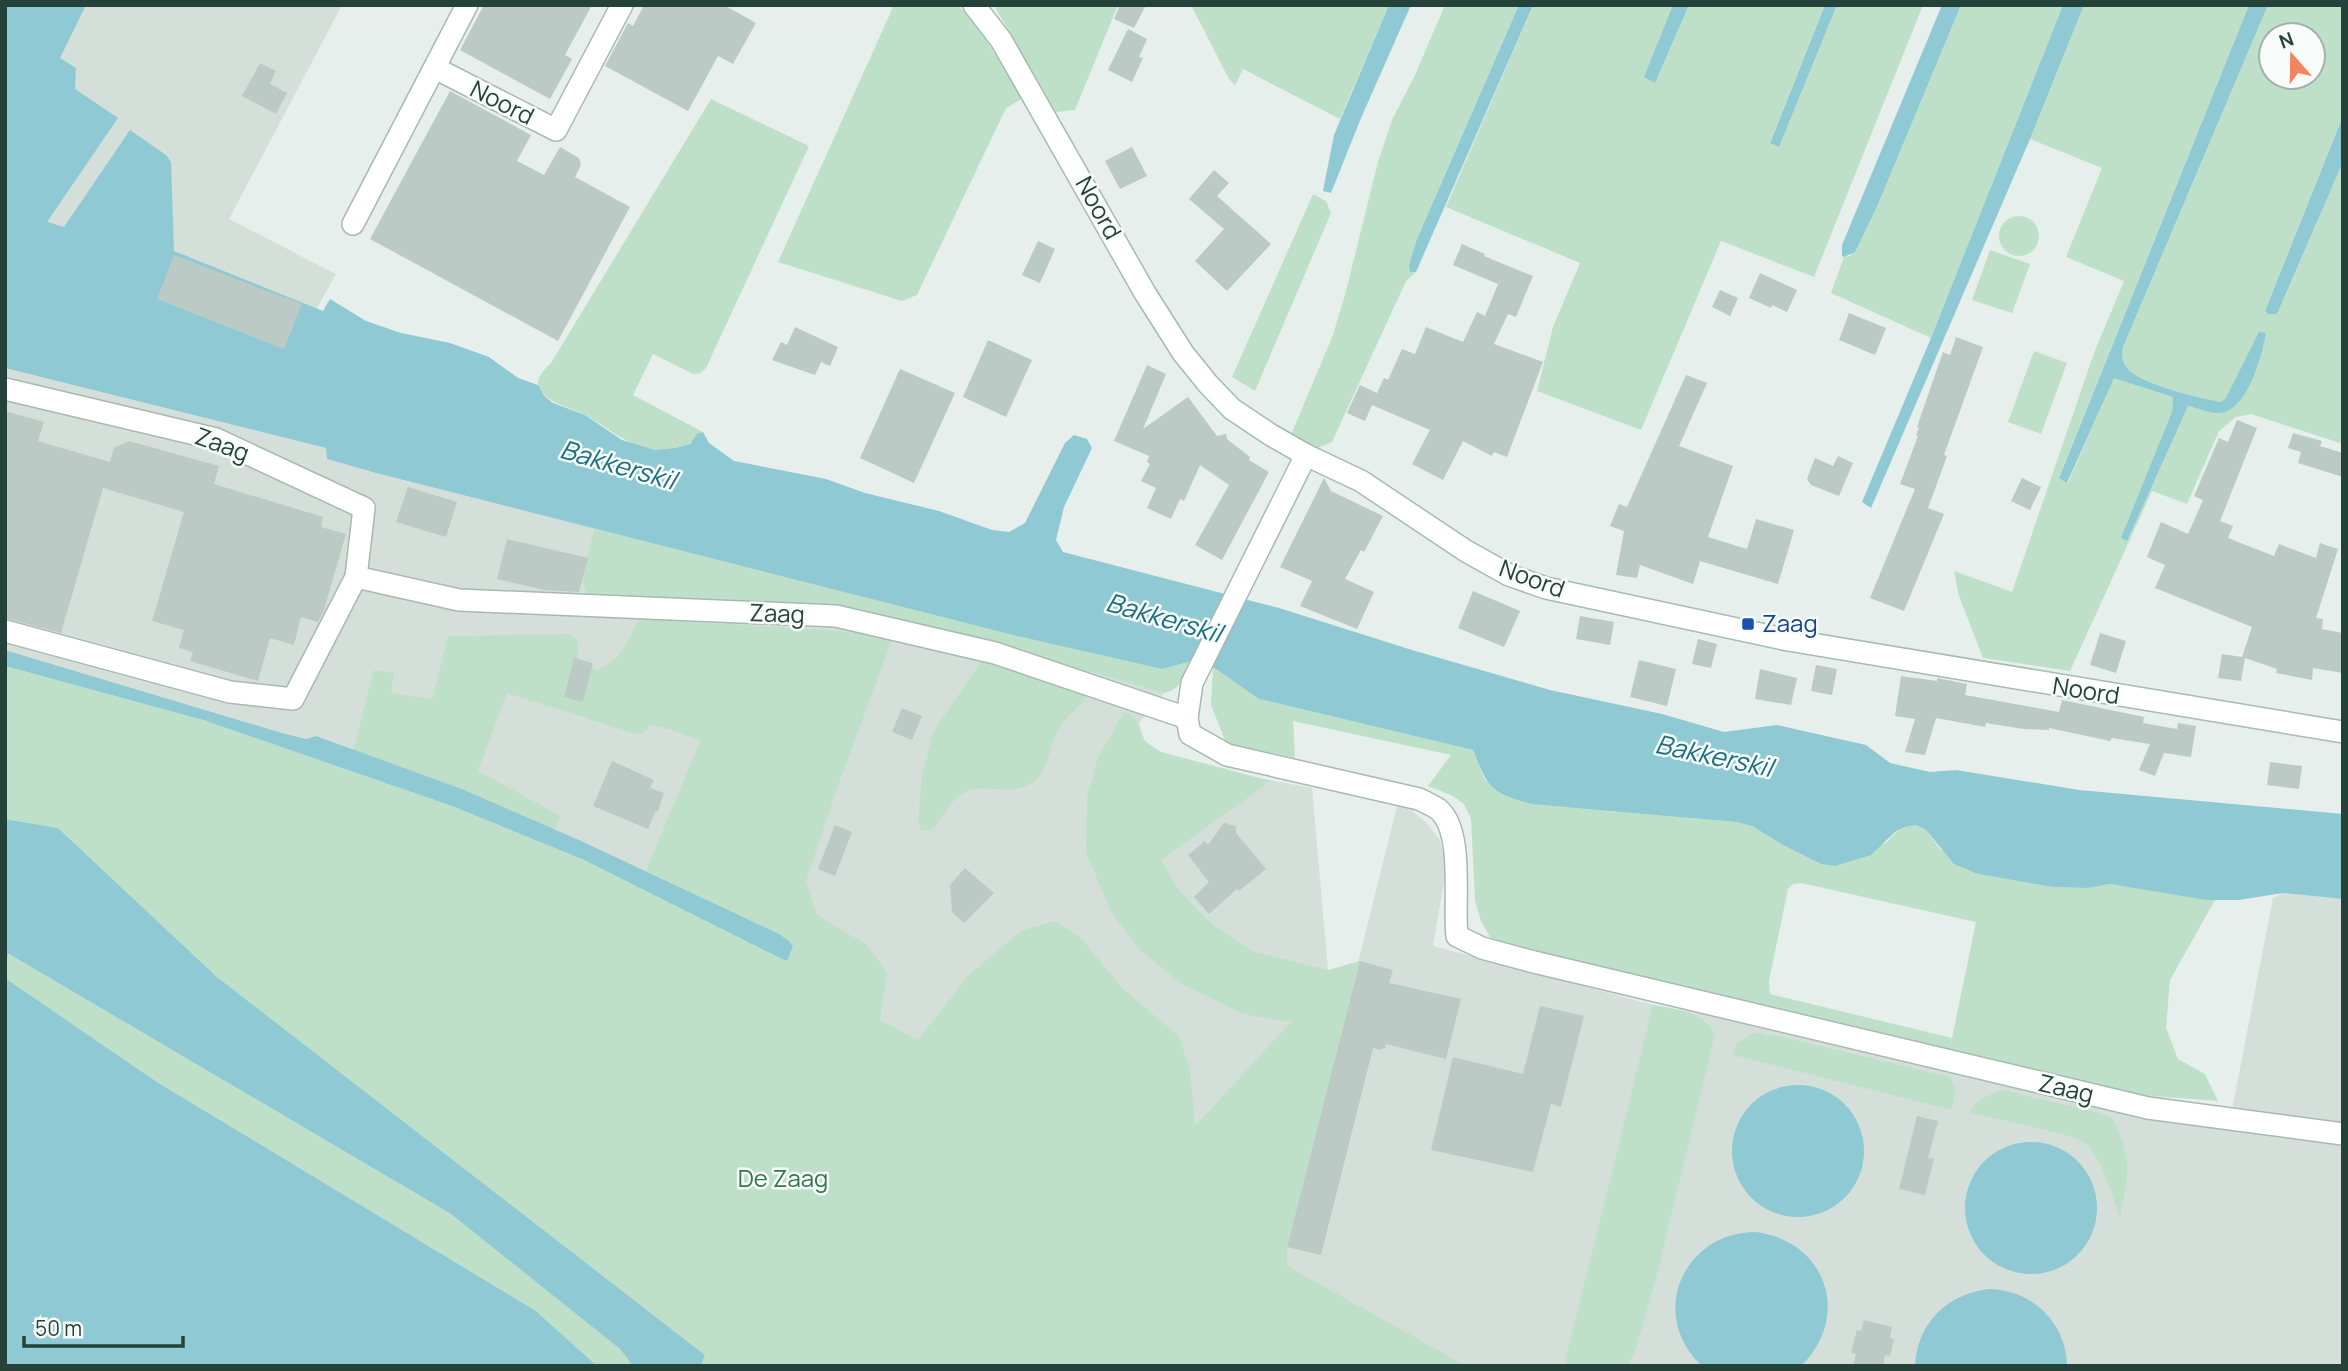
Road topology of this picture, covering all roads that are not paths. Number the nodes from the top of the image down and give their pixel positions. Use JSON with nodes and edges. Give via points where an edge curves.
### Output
{"nodes":[{"id":1,"x":467,"y":5,"type":"edge"},
{"id":2,"x":622,"y":5,"type":"edge"},
{"id":3,"x":974,"y":5,"type":"edge"},
{"id":4,"x":435,"y":68,"type":"junction"},
{"id":5,"x":353,"y":224,"type":"dead end"},
{"id":6,"x":5,"y":389,"type":"edge"},
{"id":7,"x":1306,"y":455,"type":"junction"},
{"id":8,"x":356,"y":577,"type":"junction"},
{"id":9,"x":5,"y":631,"type":"edge"},
{"id":10,"x":1187,"y":718,"type":"junction"},
{"id":11,"x":2343,"y":732,"type":"edge"},
{"id":12,"x":2343,"y":1134,"type":"edge"}],
"edges":[{"from":1,"to":4,"type":"street"},
{"from":2,"to":4,"type":"street","name":"Noord","via":[[556,130]]},
{"from":3,"to":7,"type":"street","name":"Noord","via":[[1001,40],[1183,353],[1232,408]]},
{"from":4,"to":5,"type":"street"},
{"from":6,"to":8,"type":"street","name":"Zaag","via":[[216,439],[363,508]]},
{"from":7,"to":10,"type":"street","via":[[1192,683]]},
{"from":7,"to":11,"type":"street","name":"Noord","via":[[1361,481],[1509,575],[1546,588],[1788,640]]},
{"from":8,"to":9,"type":"street","name":"Zaag","via":[[293,699],[230,692]]},
{"from":8,"to":10,"type":"street","name":"Zaag","via":[[459,600],[836,616],[995,653]]},
{"from":10,"to":12,"type":"street","name":"Zaag","via":[[1190,734],[1227,755],[1419,799],[1440,810],[1455,855],[1457,936],[1482,948],[2148,1108]]}]}
